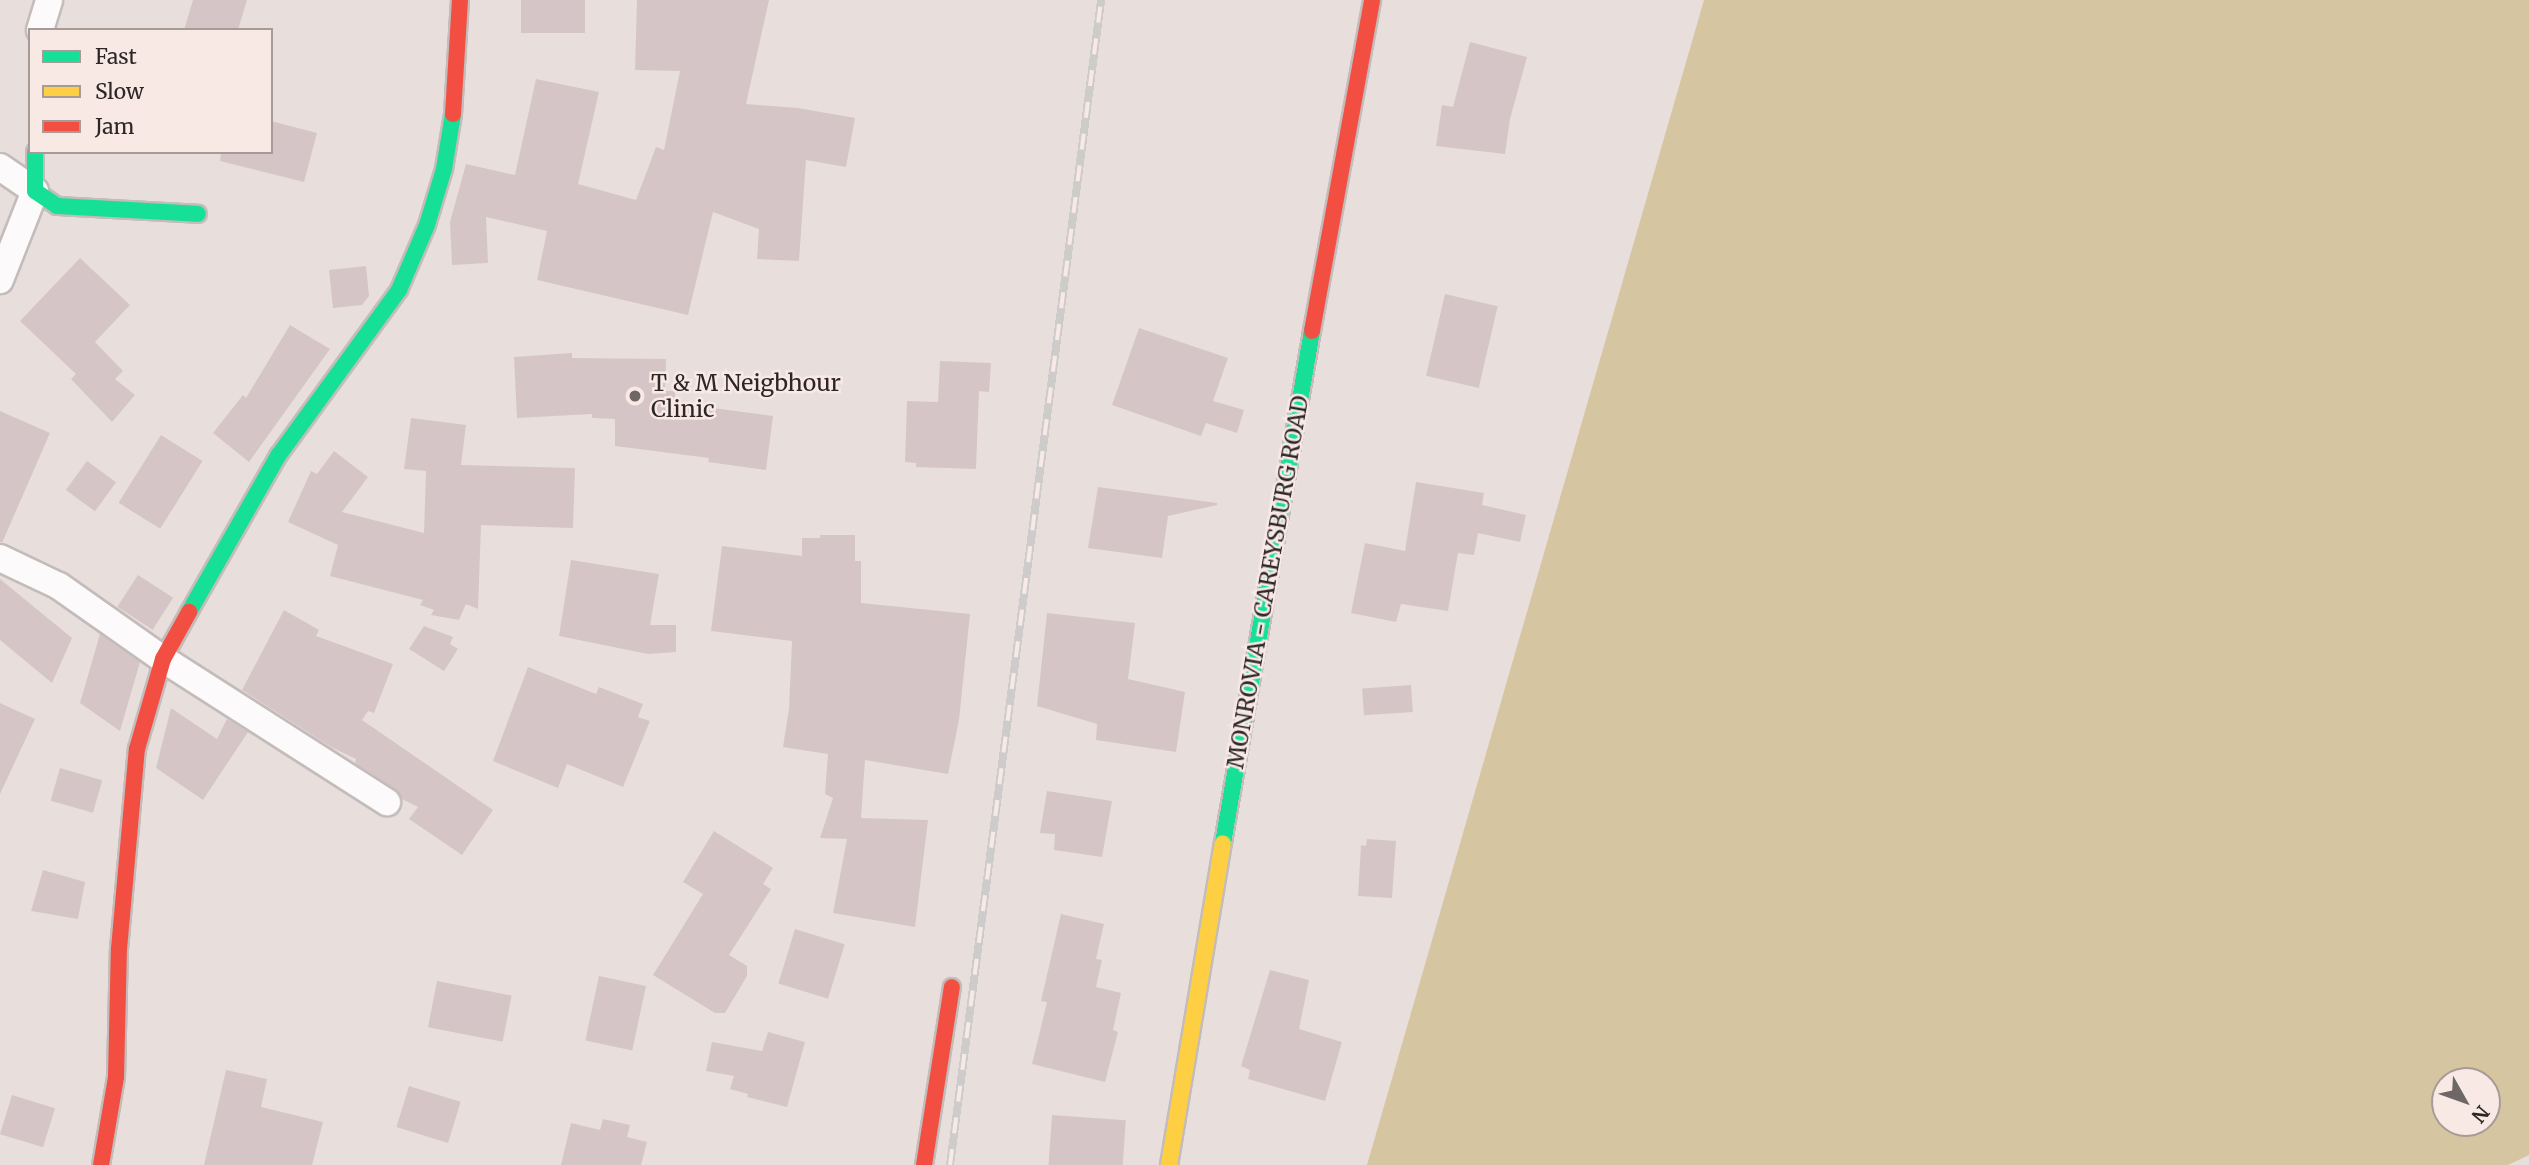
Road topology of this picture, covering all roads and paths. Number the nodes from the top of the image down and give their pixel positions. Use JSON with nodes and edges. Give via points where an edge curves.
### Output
{"nodes":[{"id":1,"x":49,"y":0,"type":"edge"},
{"id":2,"x":460,"y":0,"type":"edge"},
{"id":3,"x":1372,"y":0,"type":"edge"},
{"id":4,"x":41,"y":28,"type":"edge"},
{"id":5,"x":35,"y":154,"type":"edge"},
{"id":6,"x":0,"y":167,"type":"edge"},
{"id":7,"x":34,"y":191,"type":"junction"},
{"id":8,"x":198,"y":214,"type":"dead end"},
{"id":9,"x":0,"y":280,"type":"edge"},
{"id":10,"x":0,"y":558,"type":"edge"},
{"id":11,"x":163,"y":659,"type":"junction"},
{"id":12,"x":387,"y":802,"type":"dead end"},
{"id":13,"x":952,"y":987,"type":"dead end"},
{"id":14,"x":101,"y":1165,"type":"edge"},
{"id":15,"x":924,"y":1165,"type":"edge"},
{"id":16,"x":1170,"y":1165,"type":"edge"}],
"edges":[{"from":1,"to":4,"type":"street"},
{"from":2,"to":11,"type":"street","via":[[451,133],[427,225],[399,290],[278,456]]},
{"from":3,"to":16,"type":"street","name":"MONROVIA - CAREYSBURG ROAD","via":[[1275,533]]},
{"from":5,"to":7,"type":"street"},
{"from":6,"to":7,"type":"street"},
{"from":7,"to":8,"type":"street","via":[[57,205]]},
{"from":7,"to":9,"type":"street"},
{"from":10,"to":11,"type":"street","via":[[59,586]]},
{"from":11,"to":12,"type":"street"},
{"from":11,"to":14,"type":"street","via":[[137,748],[119,948],[116,1077]]},
{"from":13,"to":15,"type":"street"}]}
